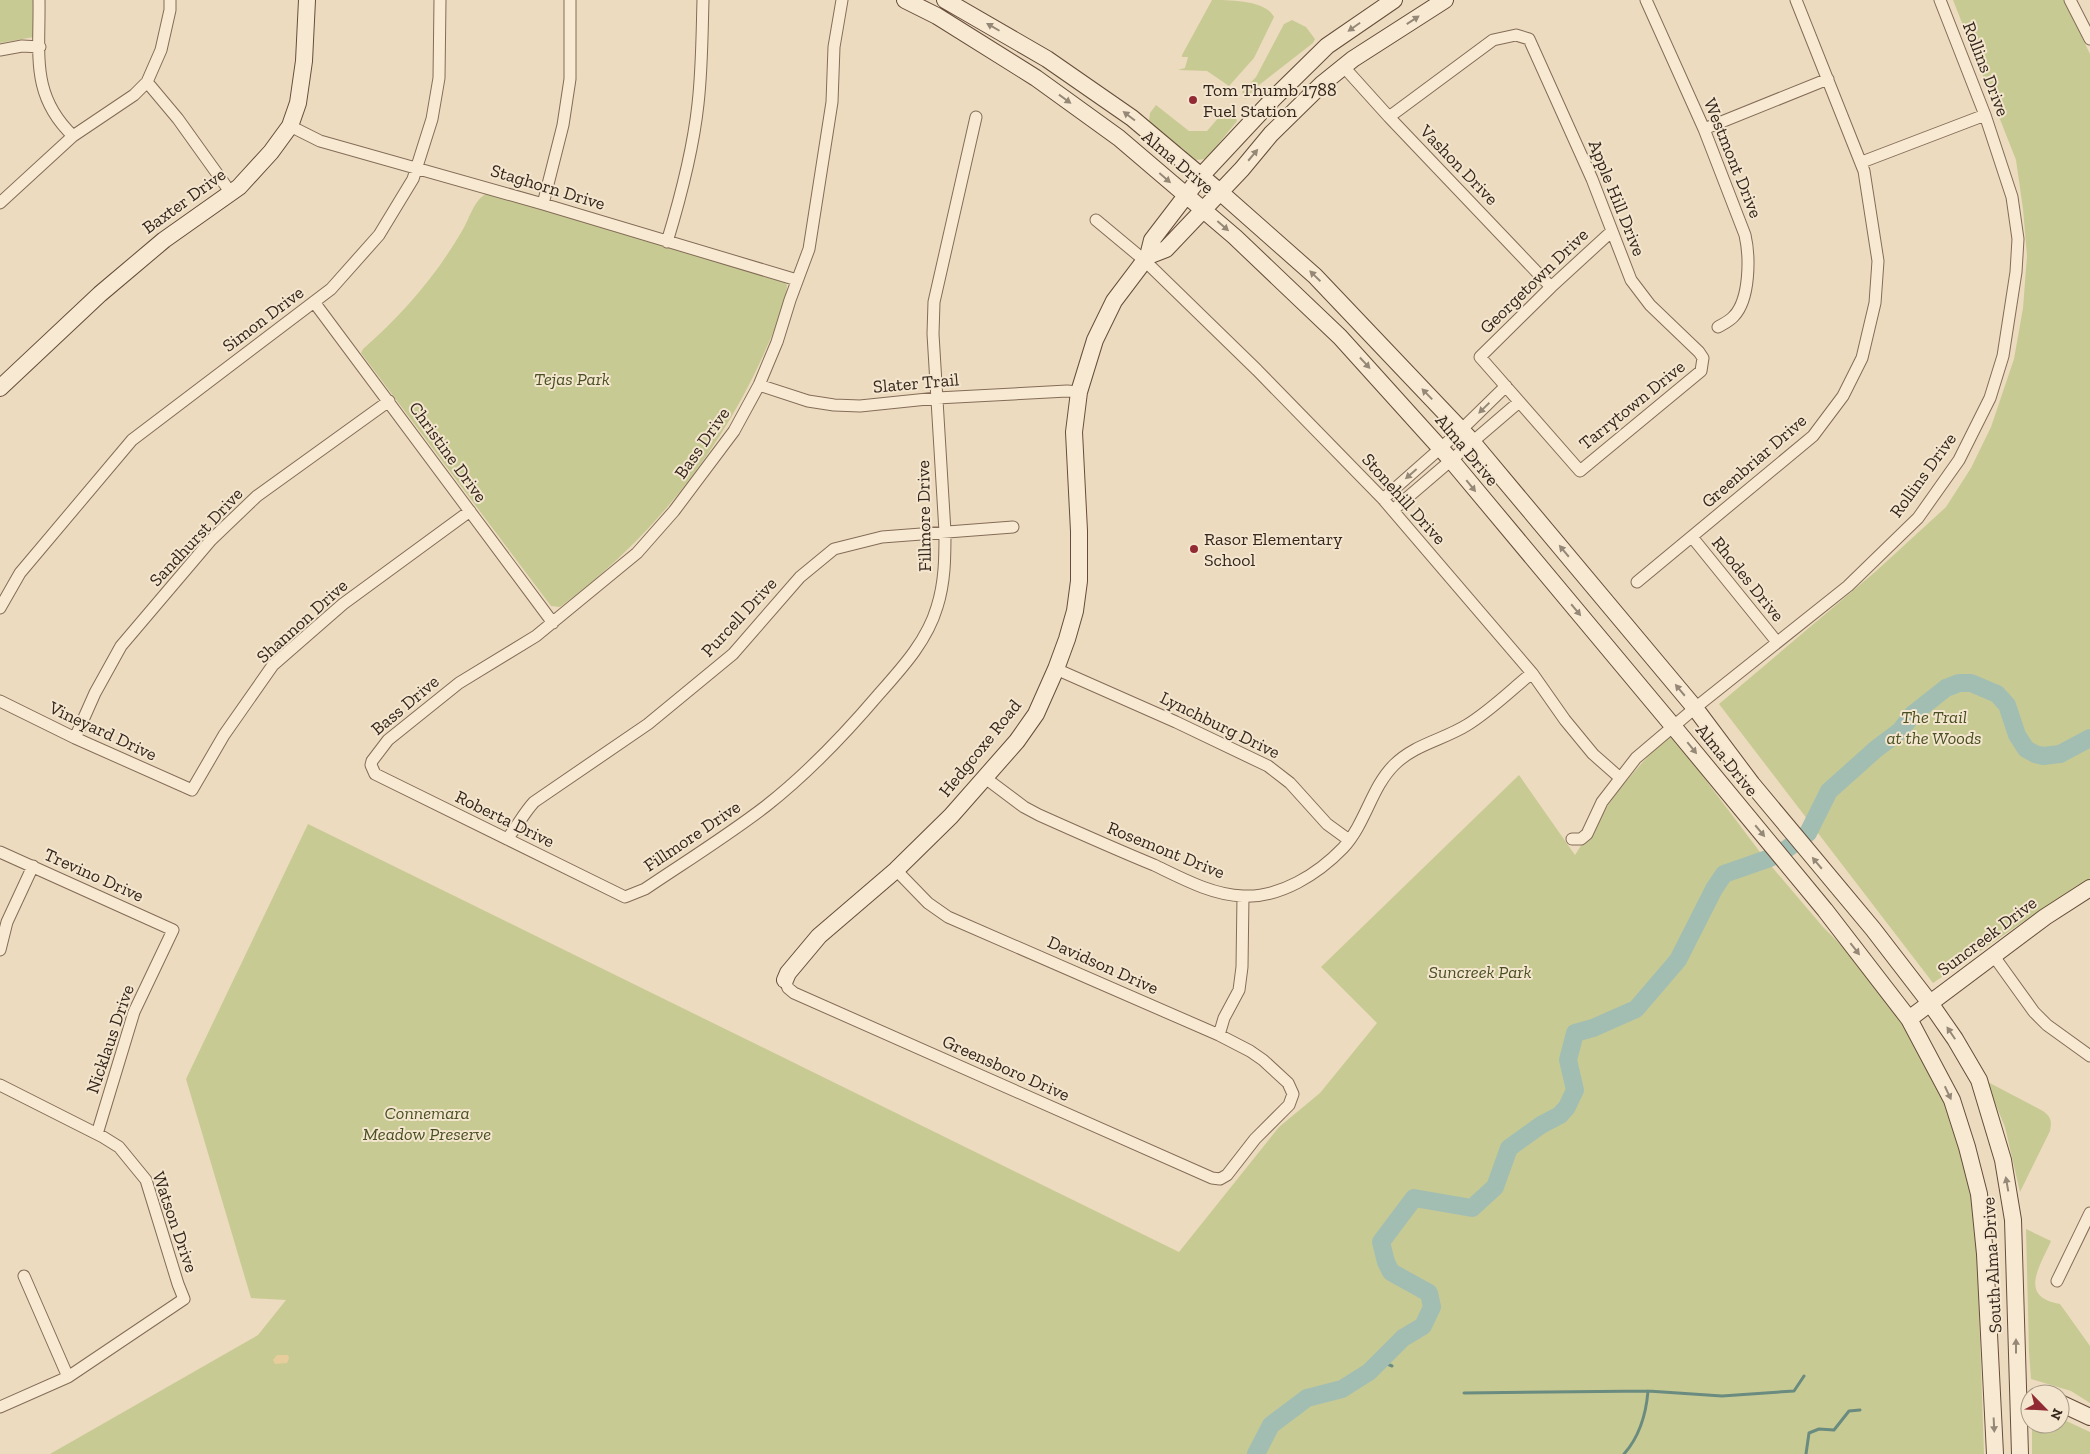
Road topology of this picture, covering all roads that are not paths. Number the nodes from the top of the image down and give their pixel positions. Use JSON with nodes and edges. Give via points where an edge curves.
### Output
{"nodes":[{"id":1,"x":39,"y":0,"type":"edge"},
{"id":2,"x":170,"y":0,"type":"edge"},
{"id":3,"x":307,"y":0,"type":"edge"},
{"id":4,"x":440,"y":0,"type":"edge"},
{"id":5,"x":570,"y":0,"type":"edge"},
{"id":6,"x":703,"y":0,"type":"edge"},
{"id":7,"x":842,"y":0,"type":"edge"},
{"id":8,"x":905,"y":0,"type":"edge"},
{"id":9,"x":945,"y":0,"type":"edge"},
{"id":10,"x":1394,"y":0,"type":"edge"},
{"id":11,"x":1446,"y":0,"type":"edge"},
{"id":12,"x":1646,"y":0,"type":"edge"},
{"id":13,"x":1796,"y":0,"type":"edge"},
{"id":14,"x":1940,"y":0,"type":"edge"},
{"id":15,"x":2070,"y":0,"type":"edge"},
{"id":16,"x":2090,"y":39,"type":"edge"},
{"id":17,"x":1327,"y":46,"type":"junction"},
{"id":18,"x":40,"y":47,"type":"junction"},
{"id":19,"x":0,"y":50,"type":"edge"},
{"id":20,"x":1047,"y":59,"type":"junction"},
{"id":21,"x":1343,"y":66,"type":"junction"},
{"id":22,"x":1036,"y":78,"type":"junction"},
{"id":23,"x":1828,"y":79,"type":"junction"},
{"id":24,"x":147,"y":82,"type":"junction"},
{"id":25,"x":1986,"y":114,"type":"junction"},
{"id":26,"x":976,"y":117,"type":"dead end"},
{"id":27,"x":1389,"y":117,"type":"junction"},
{"id":28,"x":290,"y":126,"type":"junction"},
{"id":29,"x":1704,"y":129,"type":"junction"},
{"id":30,"x":73,"y":136,"type":"junction"},
{"id":31,"x":1862,"y":162,"type":"junction"},
{"id":32,"x":417,"y":167,"type":"junction"},
{"id":33,"x":1201,"y":176,"type":"junction"},
{"id":34,"x":1220,"y":192,"type":"junction"},
{"id":35,"x":231,"y":193,"type":"junction"},
{"id":36,"x":1185,"y":195,"type":"junction"},
{"id":37,"x":0,"y":203,"type":"edge"},
{"id":38,"x":543,"y":204,"type":"junction"},
{"id":39,"x":1203,"y":209,"type":"junction"},
{"id":40,"x":1096,"y":220,"type":"dead end"},
{"id":41,"x":1612,"y":231,"type":"junction"},
{"id":42,"x":667,"y":242,"type":"junction"},
{"id":43,"x":1146,"y":258,"type":"junction"},
{"id":44,"x":797,"y":280,"type":"junction"},
{"id":45,"x":1551,"y":287,"type":"junction"},
{"id":46,"x":314,"y":302,"type":"junction"},
{"id":47,"x":1357,"y":321,"type":"junction"},
{"id":48,"x":1718,"y":327,"type":"dead end"},
{"id":49,"x":1340,"y":337,"type":"junction"},
{"id":50,"x":1704,"y":364,"type":"joint"},
{"id":51,"x":759,"y":385,"type":"junction"},
{"id":52,"x":1506,"y":386,"type":"junction"},
{"id":53,"x":0,"y":388,"type":"edge"},
{"id":54,"x":1079,"y":392,"type":"junction"},
{"id":55,"x":937,"y":398,"type":"junction"},
{"id":56,"x":389,"y":401,"type":"junction"},
{"id":57,"x":1519,"y":402,"type":"junction"},
{"id":58,"x":1467,"y":436,"type":"junction"},
{"id":59,"x":1446,"y":454,"type":"junction"},
{"id":60,"x":1383,"y":499,"type":"junction"},
{"id":61,"x":1393,"y":510,"type":"junction"},
{"id":62,"x":470,"y":511,"type":"junction"},
{"id":63,"x":1013,"y":527,"type":"dead end"},
{"id":64,"x":945,"y":532,"type":"junction"},
{"id":65,"x":1692,"y":538,"type":"junction"},
{"id":66,"x":1637,"y":582,"type":"dead end"},
{"id":67,"x":0,"y":608,"type":"edge"},
{"id":68,"x":553,"y":623,"type":"junction"},
{"id":69,"x":1777,"y":642,"type":"junction"},
{"id":70,"x":1056,"y":669,"type":"junction"},
{"id":71,"x":1532,"y":673,"type":"junction"},
{"id":72,"x":0,"y":701,"type":"edge"},
{"id":73,"x":1695,"y":708,"type":"junction"},
{"id":74,"x":1673,"y":726,"type":"junction"},
{"id":75,"x":75,"y":738,"type":"junction"},
{"id":76,"x":372,"y":770,"type":"joint"},
{"id":77,"x":984,"y":777,"type":"junction"},
{"id":78,"x":1619,"y":777,"type":"junction"},
{"id":79,"x":192,"y":790,"type":"joint"},
{"id":80,"x":507,"y":839,"type":"junction"},
{"id":81,"x":1572,"y":839,"type":"dead end"},
{"id":82,"x":1349,"y":840,"type":"junction"},
{"id":83,"x":0,"y":852,"type":"edge"},
{"id":84,"x":33,"y":866,"type":"junction"},
{"id":85,"x":896,"y":870,"type":"junction"},
{"id":86,"x":2090,"y":888,"type":"edge"},
{"id":87,"x":1243,"y":896,"type":"junction"},
{"id":88,"x":625,"y":897,"type":"joint"},
{"id":89,"x":173,"y":930,"type":"joint"},
{"id":90,"x":0,"y":950,"type":"edge"},
{"id":91,"x":1993,"y":955,"type":"junction"},
{"id":92,"x":786,"y":980,"type":"joint"},
{"id":93,"x":1930,"y":1003,"type":"junction"},
{"id":94,"x":1909,"y":1019,"type":"junction"},
{"id":95,"x":1219,"y":1035,"type":"junction"},
{"id":96,"x":2090,"y":1056,"type":"edge"},
{"id":97,"x":0,"y":1085,"type":"edge"},
{"id":98,"x":1293,"y":1094,"type":"joint"},
{"id":99,"x":97,"y":1134,"type":"junction"},
{"id":100,"x":2090,"y":1213,"type":"edge"},
{"id":101,"x":24,"y":1276,"type":"dead end"},
{"id":102,"x":2057,"y":1281,"type":"dead end"},
{"id":103,"x":68,"y":1377,"type":"junction"},
{"id":104,"x":2024,"y":1384,"type":"edge"},
{"id":105,"x":1992,"y":1395,"type":"junction"},
{"id":106,"x":2020,"y":1395,"type":"edge"},
{"id":107,"x":0,"y":1407,"type":"edge"},
{"id":108,"x":2070,"y":1408,"type":"edge"},
{"id":109,"x":2090,"y":1417,"type":"edge"},
{"id":110,"x":2022,"y":1434,"type":"edge"},
{"id":111,"x":1995,"y":1454,"type":"edge"},
{"id":112,"x":2020,"y":1454,"type":"edge"}],
"edges":[{"from":1,"to":18,"type":"street"},
{"from":2,"to":24,"type":"street","via":[[164,42]]},
{"from":3,"to":28,"type":"main road","name":"Baxter Drive","via":[[301,88]]},
{"from":4,"to":32,"type":"street","name":"Simon Drive","via":[[438,78],[432,119]]},
{"from":5,"to":38,"type":"street","via":[[570,79],[563,125]]},
{"from":6,"to":42,"type":"street","via":[[693,138]]},
{"from":7,"to":44,"type":"street","name":"Bass Drive","via":[[834,47],[832,102],[809,249]]},
{"from":8,"to":22,"type":"main road","name":"Alma Drive","via":[[937,16]]},
{"from":20,"to":9,"type":"main road","name":"Alma Drive","one_way":true},
{"from":10,"to":17,"type":"main road","name":"Hedgcoxe Road","one_way":true},
{"from":21,"to":11,"type":"main road","name":"Hedgcoxe Road","one_way":true},
{"from":12,"to":29,"type":"street","name":"Westmont Drive"},
{"from":13,"to":23,"type":"street","name":"Greenbriar Drive"},
{"from":14,"to":25,"type":"street","name":"Rollins Drive"},
{"from":15,"to":16,"type":"street"},
{"from":17,"to":21,"type":"main road"},
{"from":17,"to":33,"type":"main road","name":"Hedgcoxe Road"},
{"from":18,"to":19,"type":"street"},
{"from":18,"to":30,"type":"street","via":[[43,91],[51,110]]},
{"from":20,"to":22,"type":"main road"},
{"from":33,"to":20,"type":"main road","name":"Alma Drive","one_way":true,"via":[[1132,118]]},
{"from":21,"to":27,"type":"street","name":"Vashon Drive"},
{"from":34,"to":21,"type":"main road","name":"Hedgcoxe Road","one_way":true,"via":[[1297,106]]},
{"from":22,"to":36,"type":"main road","name":"Alma Drive","one_way":true,"via":[[1119,138]]},
{"from":23,"to":29,"type":"street"},
{"from":23,"to":31,"type":"street","name":"Greenbriar Drive"},
{"from":24,"to":30,"type":"street","via":[[134,95]]},
{"from":24,"to":35,"type":"street"},
{"from":25,"to":31,"type":"street"},
{"from":25,"to":69,"type":"street","name":"Rollins Drive","via":[[2012,197],[2018,239],[2003,356],[1990,398],[1956,464],[1918,518],[1848,586]]},
{"from":26,"to":55,"type":"street","name":"Fillmore Drive","via":[[934,302]]},
{"from":27,"to":41,"type":"street","name":"Apple Hill Drive","via":[[1493,40],[1516,35],[1529,39]]},
{"from":27,"to":45,"type":"street","name":"Vashon Drive"},
{"from":28,"to":32,"type":"street","name":"Staghorn Drive","via":[[320,141]]},
{"from":28,"to":35,"type":"main road","name":"Baxter Drive","via":[[271,152]]},
{"from":29,"to":48,"type":"street","name":"Westmont Drive","via":[[1748,250],[1748,276],[1742,301],[1736,315]]},
{"from":30,"to":37,"type":"street"},
{"from":31,"to":65,"type":"street","name":"Greenbriar Drive","via":[[1878,261],[1875,304],[1862,358],[1843,396],[1814,436]]},
{"from":32,"to":38,"type":"street","name":"Staghorn Drive"},
{"from":32,"to":46,"type":"street","name":"Simon Drive","via":[[399,205],[379,235],[331,289]]},
{"from":33,"to":34,"type":"main road","name":"Alma Drive"},
{"from":33,"to":36,"type":"main road","name":"Hedgcoxe Road"},
{"from":34,"to":39,"type":"main road","name":"Hedgcoxe Road"},
{"from":47,"to":34,"type":"main road","name":"Alma Drive","one_way":true,"via":[[1315,276]]},
{"from":35,"to":53,"type":"main road","name":"Baxter Drive","via":[[164,240],[100,294]]},
{"from":36,"to":39,"type":"main road","name":"Alma Drive"},
{"from":36,"to":43,"type":"main road","name":"Hedgcoxe Road","via":[[1152,240]]},
{"from":38,"to":42,"type":"street","name":"Staghorn Drive"},
{"from":39,"to":43,"type":"main road","name":"Hedgcoxe Road","via":[[1166,249]]},
{"from":39,"to":49,"type":"main road","name":"Alma Drive","one_way":true},
{"from":40,"to":43,"type":"street","name":"Stonehill Drive"},
{"from":41,"to":45,"type":"street","name":"Georgetown Drive"},
{"from":41,"to":50,"type":"street","name":"Apple Hill Drive","via":[[1631,280],[1650,305],[1698,352]]},
{"from":42,"to":44,"type":"street","name":"Staghorn Drive"},
{"from":43,"to":54,"type":"main road","name":"Hedgcoxe Road","via":[[1114,301],[1095,340]]},
{"from":43,"to":60,"type":"street","name":"Stonehill Drive"},
{"from":44,"to":51,"type":"street","name":"Bass Drive"},
{"from":45,"to":52,"type":"street","name":"Georgetown Drive","via":[[1480,357]]},
{"from":46,"to":56,"type":"street","name":"Christine Drive"},
{"from":46,"to":67,"type":"street","name":"Simon Drive","via":[[132,440],[20,573]]},
{"from":47,"to":49,"type":"main road"},
{"from":58,"to":47,"type":"main road","name":"Alma Drive","one_way":true},
{"from":49,"to":59,"type":"main road","name":"Alma Drive","one_way":true},
{"from":50,"to":57,"type":"street","name":"Tarrytown Drive","via":[[1701,371],[1580,471]]},
{"from":51,"to":55,"type":"street","name":"Slater Trail","via":[[808,401],[834,405],[860,406]]},
{"from":51,"to":68,"type":"street","name":"Bass Drive","via":[[734,431],[709,467],[638,553]]},
{"from":52,"to":57,"type":"street"},
{"from":52,"to":58,"type":"street","one_way":true},
{"from":54,"to":55,"type":"street","name":"Slater Trail"},
{"from":54,"to":70,"type":"main road","name":"Hedgcoxe Road","via":[[1074,432],[1079,581],[1075,612]]},
{"from":55,"to":64,"type":"street","name":"Fillmore Drive"},
{"from":56,"to":62,"type":"street","name":"Christine Drive"},
{"from":56,"to":75,"type":"street","name":"Sandhurst Drive","via":[[257,496],[211,540],[121,646]]},
{"from":57,"to":58,"type":"street"},
{"from":58,"to":59,"type":"street"},
{"from":58,"to":59,"type":"street"},
{"from":73,"to":58,"type":"main road","name":"Alma Drive","one_way":true},
{"from":59,"to":60,"type":"street","one_way":true},
{"from":59,"to":61,"type":"street"},
{"from":59,"to":74,"type":"main road","name":"Alma Drive","one_way":true},
{"from":60,"to":61,"type":"street","name":"Stonehill Drive"},
{"from":61,"to":71,"type":"street","name":"Stonehill Drive"},
{"from":62,"to":68,"type":"street","name":"Christine Drive"},
{"from":62,"to":79,"type":"street","name":"Shannon Drive","via":[[343,604],[273,665],[224,735]]},
{"from":63,"to":64,"type":"street","name":"Purcell Drive"},
{"from":64,"to":80,"type":"street","name":"Purcell Drive","via":[[882,537],[834,549],[800,576],[733,654],[648,724],[534,802]]},
{"from":64,"to":88,"type":"street","name":"Fillmore Drive","via":[[946,562],[937,608],[925,635],[904,666],[869,706],[818,760],[768,804],[645,889]]},
{"from":65,"to":66,"type":"street","name":"Greenbriar Drive"},
{"from":65,"to":69,"type":"street","name":"Rhodes Drive"},
{"from":68,"to":76,"type":"street","name":"Bass Drive","via":[[436,700],[388,740],[373,757]]},
{"from":69,"to":73,"type":"street","name":"Rollins Drive"},
{"from":70,"to":77,"type":"main road","name":"Hedgcoxe Road","via":[[1036,714]]},
{"from":70,"to":82,"type":"street","name":"Lynchburg Drive","via":[[1268,766],[1290,783],[1327,824]]},
{"from":71,"to":78,"type":"street","name":"Stonehill Drive","via":[[1593,754]]},
{"from":71,"to":82,"type":"street","name":"Rosemont Drive","via":[[1468,724],[1417,747],[1394,764],[1378,784]]},
{"from":72,"to":75,"type":"street","name":"Vineyard Drive"},
{"from":73,"to":74,"type":"street","name":"Rollins Drive"},
{"from":93,"to":73,"type":"main road","name":"Alma Drive","one_way":true,"via":[[1873,928],[1752,784]]},
{"from":74,"to":78,"type":"street","name":"Rollins Drive"},
{"from":74,"to":94,"type":"main road","name":"Alma Drive","one_way":true,"via":[[1826,910]]},
{"from":75,"to":79,"type":"street","name":"Vineyard Drive"},
{"from":76,"to":80,"type":"street","name":"Roberta Drive","via":[[378,777]]},
{"from":77,"to":85,"type":"main road","name":"Hedgcoxe Road","via":[[951,816]]},
{"from":77,"to":87,"type":"street","name":"Rosemont Drive","via":[[1039,815],[1202,886]]},
{"from":78,"to":81,"type":"street","name":"Rollins Drive","via":[[1602,802],[1587,834],[1581,839]]},
{"from":80,"to":88,"type":"street","name":"Roberta Drive"},
{"from":82,"to":87,"type":"street","name":"Rosemont Drive","via":[[1331,858],[1292,886]]},
{"from":83,"to":84,"type":"street","name":"Trevino Drive"},
{"from":84,"to":89,"type":"street","name":"Trevino Drive"},
{"from":84,"to":90,"type":"street","via":[[7,922]]},
{"from":85,"to":92,"type":"main road","name":"Hedgcoxe Road","via":[[819,936],[788,973]]},
{"from":85,"to":95,"type":"street","name":"Davidson Drive","via":[[928,903],[948,917]]},
{"from":86,"to":91,"type":"main road","name":"Suncreek Drive"},
{"from":87,"to":95,"type":"street","via":[[1239,990]]},
{"from":89,"to":99,"type":"street","name":"Nicklaus Drive","via":[[134,1012]]},
{"from":91,"to":93,"type":"main road","name":"Suncreek Drive"},
{"from":91,"to":96,"type":"street","via":[[2034,1012]]},
{"from":92,"to":98,"type":"street","name":"Greensboro Drive","via":[[794,993],[1212,1178],[1220,1179],[1227,1175],[1255,1139],[1289,1105]]},
{"from":93,"to":94,"type":"main road","name":"Suncreek Drive"},
{"from":104,"to":93,"type":"main road","name":"South Alma Drive","one_way":true,"via":[[2013,1220],[2003,1160],[1979,1080]]},
{"from":94,"to":105,"type":"main road","name":"South Alma Drive","one_way":true,"via":[[1952,1100],[1979,1194]]},
{"from":95,"to":98,"type":"street","name":"Davidson Drive","via":[[1263,1060],[1288,1083]]},
{"from":97,"to":99,"type":"street","name":"Watson Drive"},
{"from":99,"to":103,"type":"street","name":"Watson Drive","via":[[119,1147],[146,1180],[184,1299]]},
{"from":100,"to":102,"type":"street"},
{"from":101,"to":103,"type":"street"},
{"from":103,"to":107,"type":"street"},
{"from":105,"to":106,"type":"main road"},
{"from":105,"to":111,"type":"main road","name":"South Alma Drive","one_way":true},
{"from":108,"to":109,"type":"main road"},
{"from":110,"to":112,"type":"main road","name":"South Alma Drive"}]}
